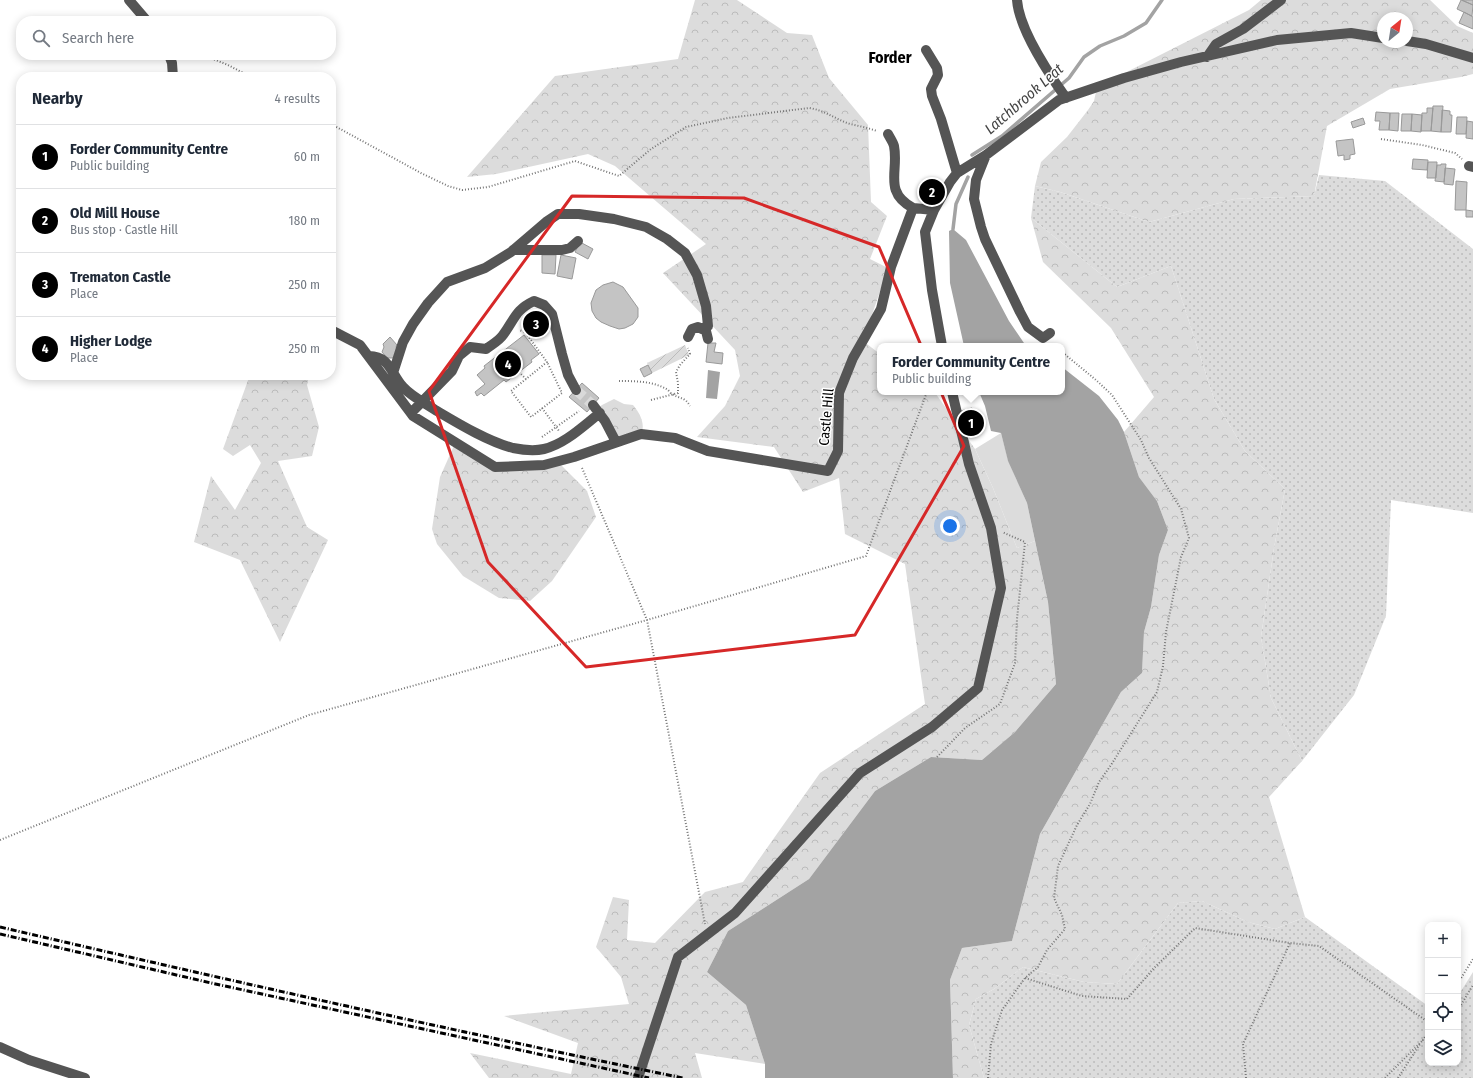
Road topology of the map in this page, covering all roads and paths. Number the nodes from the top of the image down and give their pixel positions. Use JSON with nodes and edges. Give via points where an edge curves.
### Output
{"nodes":[{"id":1,"x":130,"y":0,"type":"edge"},
{"id":2,"x":1017,"y":0,"type":"edge"},
{"id":3,"x":1281,"y":0,"type":"edge"},
{"id":4,"x":143,"y":16,"type":"edge"},
{"id":5,"x":1377,"y":37,"type":"edge"},
{"id":6,"x":1413,"y":42,"type":"edge"},
{"id":7,"x":926,"y":50,"type":"dead end"},
{"id":8,"x":1207,"y":56,"type":"junction"},
{"id":9,"x":1473,"y":58,"type":"edge"},
{"id":10,"x":171,"y":60,"type":"edge"},
{"id":11,"x":216,"y":60,"type":"edge"},
{"id":12,"x":173,"y":72,"type":"edge"},
{"id":13,"x":241,"y":72,"type":"edge"},
{"id":14,"x":1061,"y":90,"type":"junction"},
{"id":15,"x":336,"y":127,"type":"edge"},
{"id":16,"x":888,"y":134,"type":"joint"},
{"id":17,"x":1381,"y":140,"type":"dead end"},
{"id":18,"x":986,"y":155,"type":"junction"},
{"id":19,"x":1471,"y":166,"type":"edge"},
{"id":20,"x":957,"y":173,"type":"junction"},
{"id":21,"x":913,"y":208,"type":"junction"},
{"id":22,"x":934,"y":210,"type":"junction"},
{"id":23,"x":578,"y":241,"type":"dead end"},
{"id":24,"x":513,"y":250,"type":"junction"},
{"id":25,"x":508,"y":327,"type":"junction"},
{"id":26,"x":705,"y":327,"type":"junction"},
{"id":27,"x":336,"y":333,"type":"edge"},
{"id":28,"x":1050,"y":333,"type":"dead end"},
{"id":29,"x":688,"y":337,"type":"joint"},
{"id":30,"x":708,"y":339,"type":"dead end"},
{"id":31,"x":941,"y":343,"type":"edge"},
{"id":32,"x":1065,"y":354,"type":"edge"},
{"id":33,"x":369,"y":356,"type":"junction"},
{"id":34,"x":547,"y":362,"type":"junction"},
{"id":35,"x":519,"y":372,"type":"dead end"},
{"id":36,"x":393,"y":373,"type":"junction"},
{"id":37,"x":526,"y":379,"type":"junction"},
{"id":38,"x":619,"y":381,"type":"dead end"},
{"id":39,"x":576,"y":390,"type":"tunnel mouth"},
{"id":40,"x":672,"y":394,"type":"junction"},
{"id":41,"x":926,"y":395,"type":"edge"},
{"id":42,"x":953,"y":395,"type":"edge"},
{"id":43,"x":651,"y":400,"type":"dead end"},
{"id":44,"x":422,"y":401,"type":"junction"},
{"id":45,"x":593,"y":405,"type":"tunnel mouth"},
{"id":46,"x":690,"y":406,"type":"dead end"},
{"id":47,"x":542,"y":408,"type":"junction"},
{"id":48,"x":579,"y":412,"type":"dead end"},
{"id":49,"x":410,"y":413,"type":"junction"},
{"id":50,"x":600,"y":413,"type":"junction"},
{"id":51,"x":556,"y":426,"type":"junction"},
{"id":52,"x":565,"y":439,"type":"junction"},
{"id":53,"x":616,"y":442,"type":"junction"},
{"id":54,"x":582,"y":468,"type":"dead end"},
{"id":55,"x":991,"y":528,"type":"junction"},
{"id":56,"x":648,"y":620,"type":"junction"},
{"id":57,"x":936,"y":757,"type":"dead end"},
{"id":58,"x":0,"y":840,"type":"edge"},
{"id":59,"x":707,"y":934,"type":"junction"},
{"id":60,"x":1290,"y":943,"type":"junction"},
{"id":61,"x":1473,"y":959,"type":"edge"},
{"id":62,"x":1025,"y":978,"type":"junction"},
{"id":63,"x":1461,"y":978,"type":"edge"},
{"id":64,"x":1473,"y":986,"type":"edge"},
{"id":65,"x":1461,"y":1005,"type":"edge"},
{"id":66,"x":1425,"y":1020,"type":"edge"},
{"id":67,"x":1425,"y":1037,"type":"edge"},
{"id":68,"x":1423,"y":1040,"type":"junction"},
{"id":69,"x":0,"y":1047,"type":"edge"},
{"id":70,"x":85,"y":1078,"type":"edge"},
{"id":71,"x":638,"y":1078,"type":"edge"},
{"id":72,"x":988,"y":1078,"type":"edge"},
{"id":73,"x":1246,"y":1078,"type":"edge"},
{"id":74,"x":1385,"y":1078,"type":"edge"},
{"id":75,"x":1398,"y":1078,"type":"edge"}],
"edges":[{"from":1,"to":4,"type":"street"},
{"from":2,"to":14,"type":"street","via":[[1024,29]]},
{"from":3,"to":8,"type":"street","via":[[1243,29],[1216,44]]},
{"from":5,"to":8,"type":"street","via":[[1351,33],[1277,40]]},
{"from":6,"to":9,"type":"street"},
{"from":7,"to":20,"type":"street","via":[[937,68],[938,75],[931,88],[932,96]]},
{"from":8,"to":14,"type":"street","via":[[1124,78]]},
{"from":10,"to":12,"type":"street"},
{"from":11,"to":13,"type":"path"},
{"from":14,"to":18,"type":"street","via":[[1059,100]]},
{"from":15,"to":16,"type":"path","via":[[421,174],[462,190],[488,187],[575,162],[619,176],[651,149],[686,127],[780,111],[820,109],[850,124]]},
{"from":16,"to":21,"type":"street","via":[[894,144],[895,189],[904,203]]},
{"from":17,"to":19,"type":"path","via":[[1422,145],[1455,153]]},
{"from":18,"to":20,"type":"street"},
{"from":18,"to":28,"type":"street","via":[[976,180],[974,199],[983,233],[1028,327],[1043,338]]},
{"from":20,"to":22,"type":"street"},
{"from":21,"to":22,"type":"street"},
{"from":21,"to":53,"type":"street","name":"Castle Hill","via":[[891,267],[881,309],[853,358],[840,393],[838,451],[828,471],[708,452],[675,438],[641,434]]},
{"from":22,"to":31,"type":"street","via":[[925,232]]},
{"from":23,"to":24,"type":"street","via":[[570,248],[562,250]]},
{"from":24,"to":26,"type":"street","via":[[558,214],[614,219],[646,227],[684,253],[697,275],[706,306],[708,326]]},
{"from":24,"to":36,"type":"street","via":[[485,268],[447,282],[410,329]]},
{"from":25,"to":34,"type":"path","via":[[525,332]]},
{"from":25,"to":39,"type":"street","via":[[518,311],[526,305],[534,301],[544,305],[552,314],[568,375]]},
{"from":25,"to":44,"type":"street","via":[[502,336],[486,349],[470,347],[459,356],[452,371]]},
{"from":26,"to":29,"type":"street","via":[[692,329]]},
{"from":26,"to":30,"type":"street"},
{"from":27,"to":33,"type":"street","via":[[360,345]]},
{"from":29,"to":40,"type":"path","via":[[686,342],[690,354],[676,372],[678,393]]},
{"from":32,"to":62,"type":"path","via":[[1112,395],[1181,508],[1189,538],[1181,557],[1157,692],[1099,782],[1058,866],[1054,898],[1065,929],[1047,950],[1038,967]]},
{"from":33,"to":36,"type":"street","via":[[381,358]]},
{"from":33,"to":49,"type":"street","name":"Castle Hill"},
{"from":34,"to":37,"type":"path"},
{"from":34,"to":47,"type":"path","via":[[562,393]]},
{"from":35,"to":37,"type":"path"},
{"from":36,"to":44,"type":"street","via":[[408,392]]},
{"from":37,"to":47,"type":"path","via":[[511,391],[531,416]]},
{"from":38,"to":40,"type":"path","via":[[646,382]]},
{"from":40,"to":43,"type":"path"},
{"from":40,"to":46,"type":"path","via":[[687,401]]},
{"from":41,"to":56,"type":"path","via":[[866,556]]},
{"from":42,"to":55,"type":"street","via":[[970,464]]},
{"from":44,"to":49,"type":"street"},
{"from":44,"to":52,"type":"street","via":[[480,435],[513,448],[542,449]]},
{"from":45,"to":50,"type":"street"},
{"from":47,"to":51,"type":"path"},
{"from":48,"to":51,"type":"path"},
{"from":49,"to":53,"type":"street","name":"Castle Hill","via":[[495,467],[544,465]]},
{"from":50,"to":52,"type":"street"},
{"from":50,"to":53,"type":"street"},
{"from":51,"to":52,"type":"path"},
{"from":54,"to":56,"type":"path"},
{"from":55,"to":57,"type":"path","via":[[1025,542],[1016,619],[1015,663],[1000,704],[965,728]]},
{"from":55,"to":59,"type":"street","via":[[1001,588],[978,688],[932,727],[860,773],[735,913]]},
{"from":56,"to":58,"type":"path","via":[[310,715]]},
{"from":56,"to":59,"type":"path"},
{"from":59,"to":71,"type":"street","via":[[678,957]]},
{"from":60,"to":62,"type":"path","via":[[1194,928],[1127,998],[1082,996]]},
{"from":60,"to":66,"type":"path","via":[[1319,946]]},
{"from":60,"to":73,"type":"path","via":[[1243,1044]]},
{"from":61,"to":63,"type":"path"},
{"from":62,"to":72,"type":"path","via":[[1002,1010],[991,1044]]},
{"from":64,"to":65,"type":"path"},
{"from":67,"to":68,"type":"path"},
{"from":68,"to":74,"type":"path"},
{"from":68,"to":75,"type":"path"},
{"from":69,"to":70,"type":"street","via":[[29,1060]]}]}
